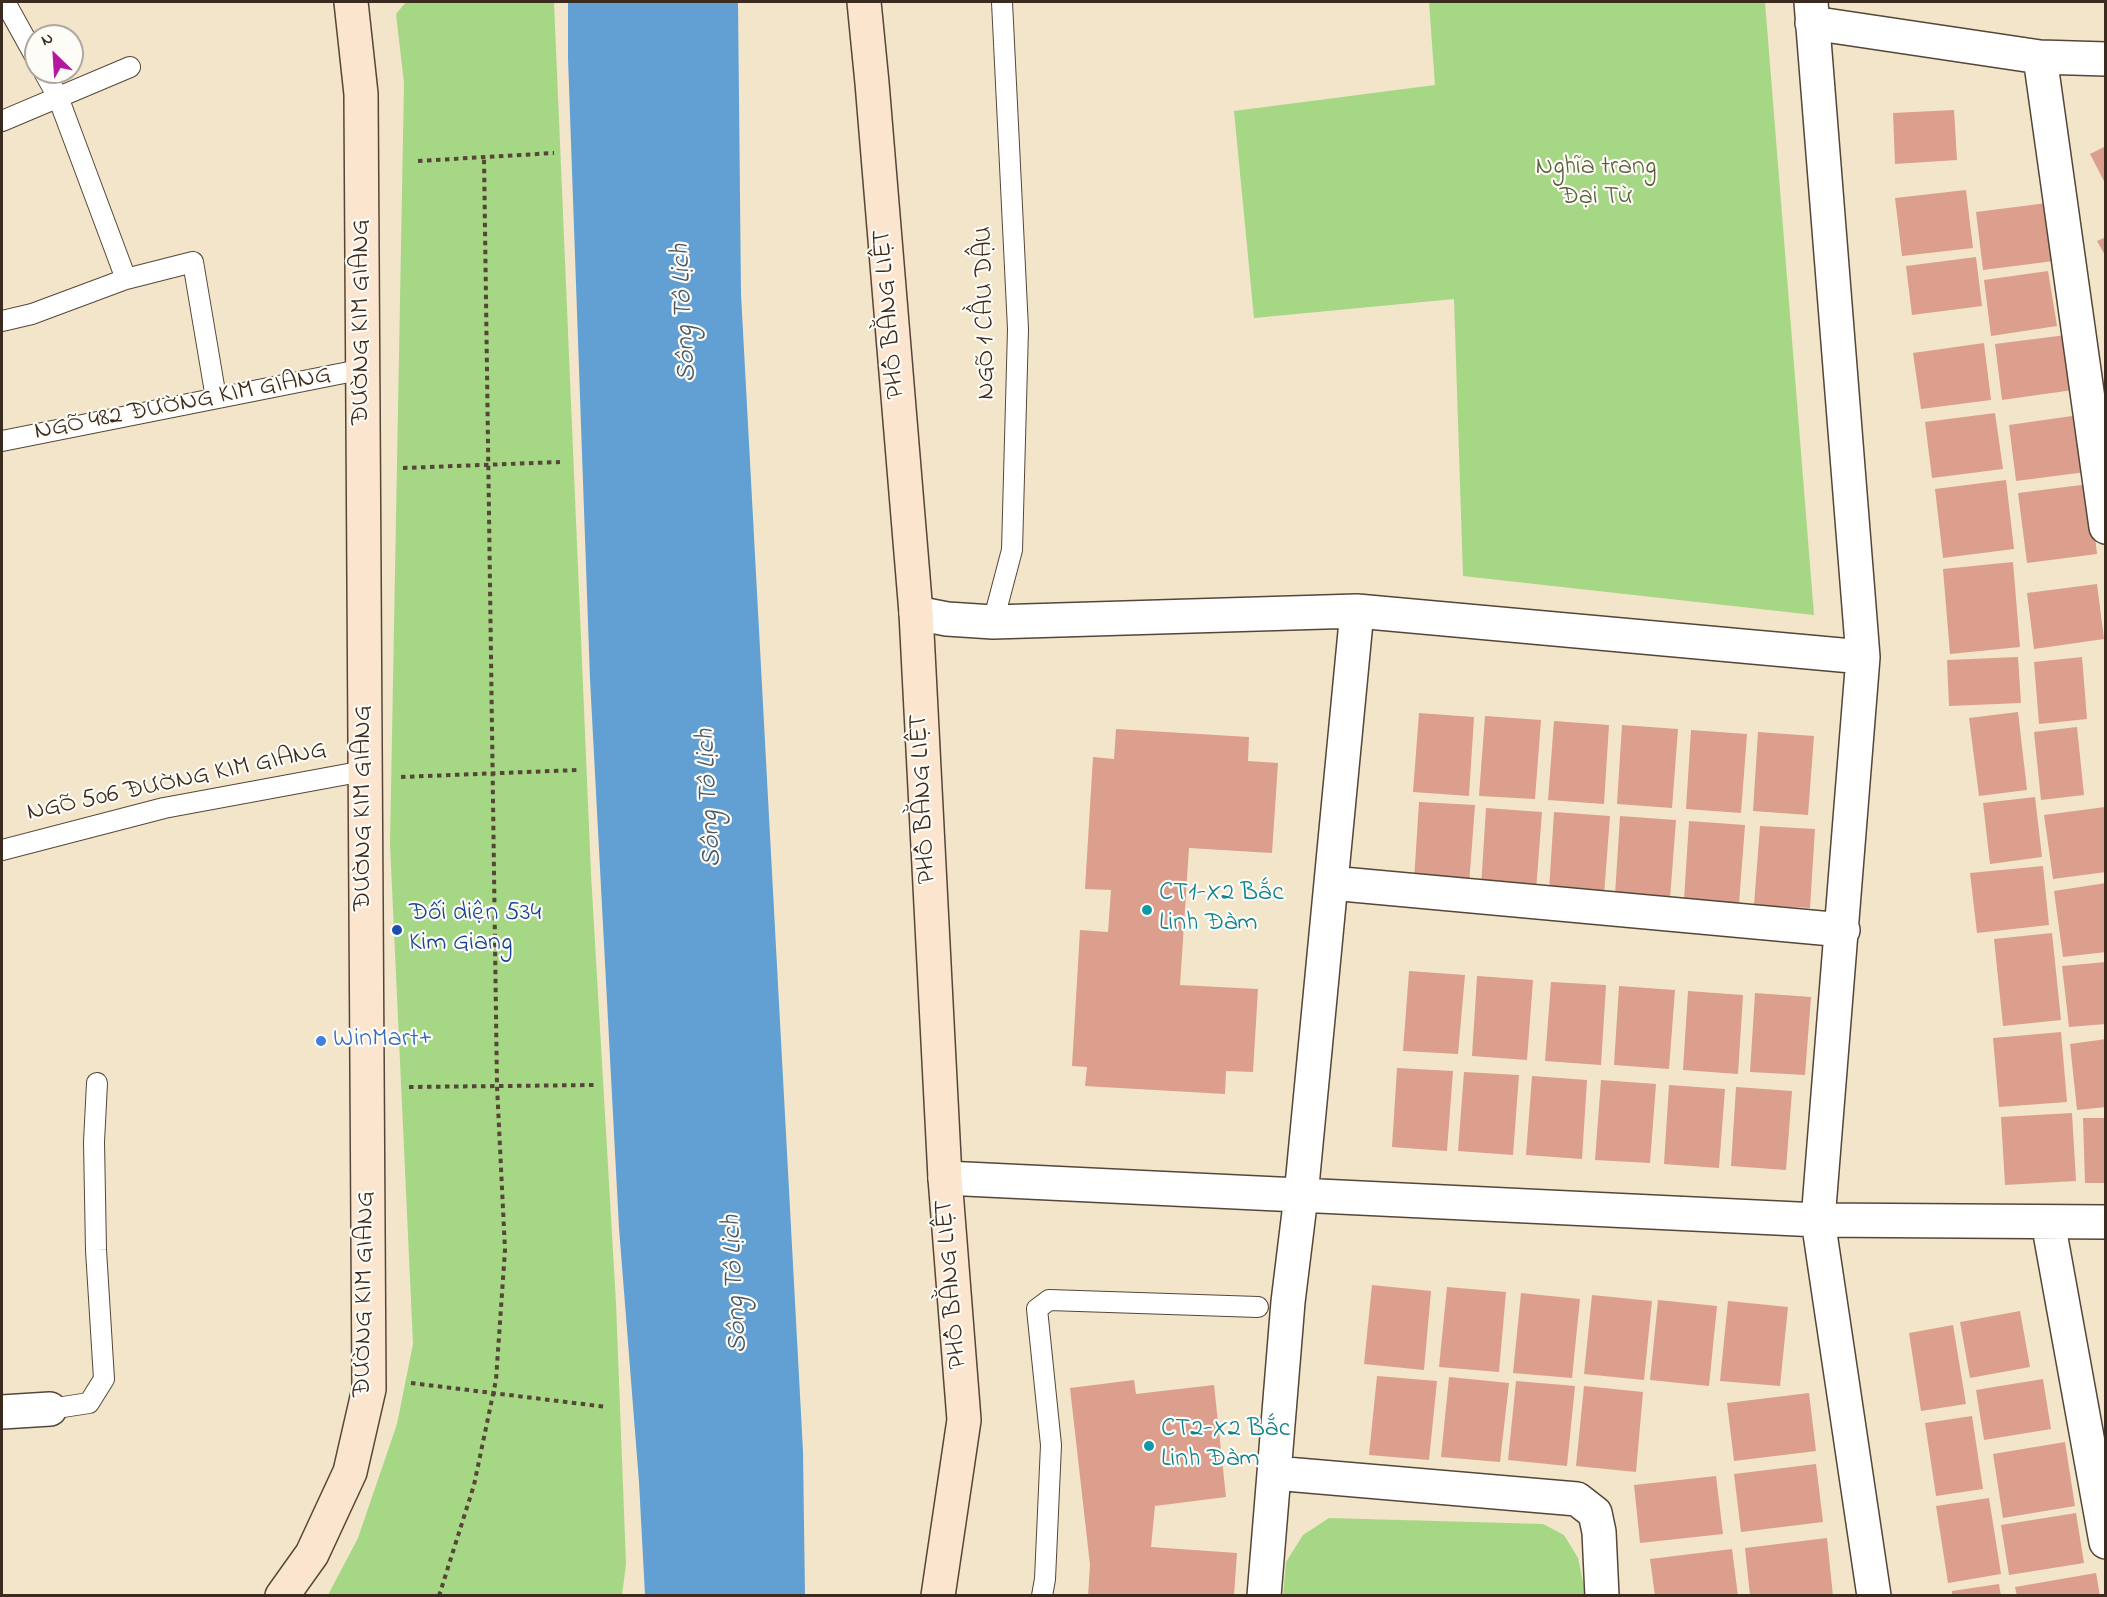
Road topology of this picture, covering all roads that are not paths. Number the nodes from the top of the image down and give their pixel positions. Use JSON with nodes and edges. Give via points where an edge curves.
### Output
{"nodes":[{"id":1,"x":5,"y":2,"type":"edge"},
{"id":2,"x":351,"y":2,"type":"edge"},
{"id":3,"x":864,"y":2,"type":"edge"},
{"id":4,"x":1002,"y":2,"type":"edge"},
{"id":5,"x":1812,"y":12,"type":"edge"},
{"id":6,"x":24,"y":36,"type":"edge"},
{"id":7,"x":2040,"y":57,"type":"junction"},
{"id":8,"x":2106,"y":60,"type":"edge"},
{"id":9,"x":130,"y":67,"type":"dead end"},
{"id":10,"x":51,"y":84,"type":"edge"},
{"id":11,"x":58,"y":97,"type":"junction"},
{"id":12,"x":2,"y":121,"type":"edge"},
{"id":13,"x":126,"y":279,"type":"junction"},
{"id":14,"x":2,"y":321,"type":"edge"},
{"id":15,"x":364,"y":369,"type":"junction"},
{"id":16,"x":216,"y":398,"type":"junction"},
{"id":17,"x":2,"y":441,"type":"edge"},
{"id":18,"x":2106,"y":527,"type":"edge"},
{"id":19,"x":1357,"y":611,"type":"junction"},
{"id":20,"x":916,"y":613,"type":"junction"},
{"id":21,"x":993,"y":622,"type":"junction"},
{"id":22,"x":1863,"y":657,"type":"junction"},
{"id":23,"x":364,"y":771,"type":"junction"},
{"id":24,"x":2,"y":850,"type":"edge"},
{"id":25,"x":1331,"y":883,"type":"junction"},
{"id":26,"x":1843,"y":930,"type":"junction"},
{"id":27,"x":97,"y":1083,"type":"dead end"},
{"id":28,"x":945,"y":1179,"type":"junction"},
{"id":29,"x":1301,"y":1196,"type":"junction"},
{"id":30,"x":1818,"y":1220,"type":"junction"},
{"id":31,"x":2048,"y":1222,"type":"junction"},
{"id":32,"x":2106,"y":1222,"type":"edge"},
{"id":33,"x":1257,"y":1307,"type":"dead end"},
{"id":34,"x":50,"y":1409,"type":"joint"},
{"id":35,"x":2,"y":1412,"type":"edge"},
{"id":36,"x":1274,"y":1473,"type":"junction"},
{"id":37,"x":2106,"y":1542,"type":"edge"},
{"id":38,"x":282,"y":1596,"type":"edge"},
{"id":39,"x":938,"y":1596,"type":"edge"},
{"id":40,"x":1042,"y":1596,"type":"edge"},
{"id":41,"x":1264,"y":1596,"type":"edge"},
{"id":42,"x":1602,"y":1596,"type":"edge"},
{"id":43,"x":1874,"y":1596,"type":"edge"}],
"edges":[{"from":1,"to":6,"type":"lane"},
{"from":2,"to":15,"type":"main road","name":"ĐƯỜNG KIM GIANG","via":[[361,94]]},
{"from":3,"to":20,"type":"main road","name":"PHỐ BẰNG LIỆT"},
{"from":4,"to":21,"type":"lane","name":"NGÕ 1 CẦU DẬU","via":[[1018,328],[1012,550]]},
{"from":5,"to":7,"type":"street"},
{"from":5,"to":22,"type":"street"},
{"from":7,"to":8,"type":"street"},
{"from":7,"to":18,"type":"street"},
{"from":9,"to":11,"type":"lane"},
{"from":10,"to":11,"type":"lane"},
{"from":11,"to":12,"type":"lane"},
{"from":11,"to":13,"type":"lane"},
{"from":13,"to":14,"type":"lane"},
{"from":13,"to":16,"type":"lane","via":[[194,262]]},
{"from":15,"to":16,"type":"lane","name":"NGÕ 482 ĐƯỜNG KIM GIANG"},
{"from":15,"to":23,"type":"main road","name":"ĐƯỜNG KIM GIANG"},
{"from":16,"to":17,"type":"lane","name":"NGÕ 482 ĐƯỜNG KIM GIANG"},
{"from":19,"to":21,"type":"street"},
{"from":19,"to":22,"type":"street"},
{"from":19,"to":25,"type":"street"},
{"from":20,"to":21,"type":"street"},
{"from":20,"to":28,"type":"main road","name":"PHỐ BẰNG LIỆT"},
{"from":22,"to":26,"type":"street"},
{"from":23,"to":24,"type":"lane","name":"NGÕ 506 ĐƯỜNG KIM GIANG","via":[[164,808]]},
{"from":23,"to":38,"type":"main road","name":"ĐƯỜNG KIM GIANG","via":[[369,1389],[350,1472],[312,1554]]},
{"from":25,"to":26,"type":"street"},
{"from":25,"to":29,"type":"street"},
{"from":26,"to":30,"type":"street"},
{"from":27,"to":34,"type":"lane","via":[[96,1250],[104,1379],[89,1403]]},
{"from":28,"to":29,"type":"street"},
{"from":28,"to":39,"type":"main road","name":"PHỐ BẰNG LIỆT","via":[[964,1420]]},
{"from":29,"to":30,"type":"street"},
{"from":29,"to":36,"type":"street"},
{"from":30,"to":31,"type":"street"},
{"from":30,"to":43,"type":"street"},
{"from":31,"to":32,"type":"street"},
{"from":31,"to":37,"type":"street"},
{"from":33,"to":40,"type":"lane","via":[[1049,1300],[1037,1310],[1052,1445]]},
{"from":34,"to":35,"type":"street"},
{"from":36,"to":41,"type":"street"},
{"from":36,"to":42,"type":"street","via":[[1577,1499],[1594,1513],[1597,1522]]}]}
